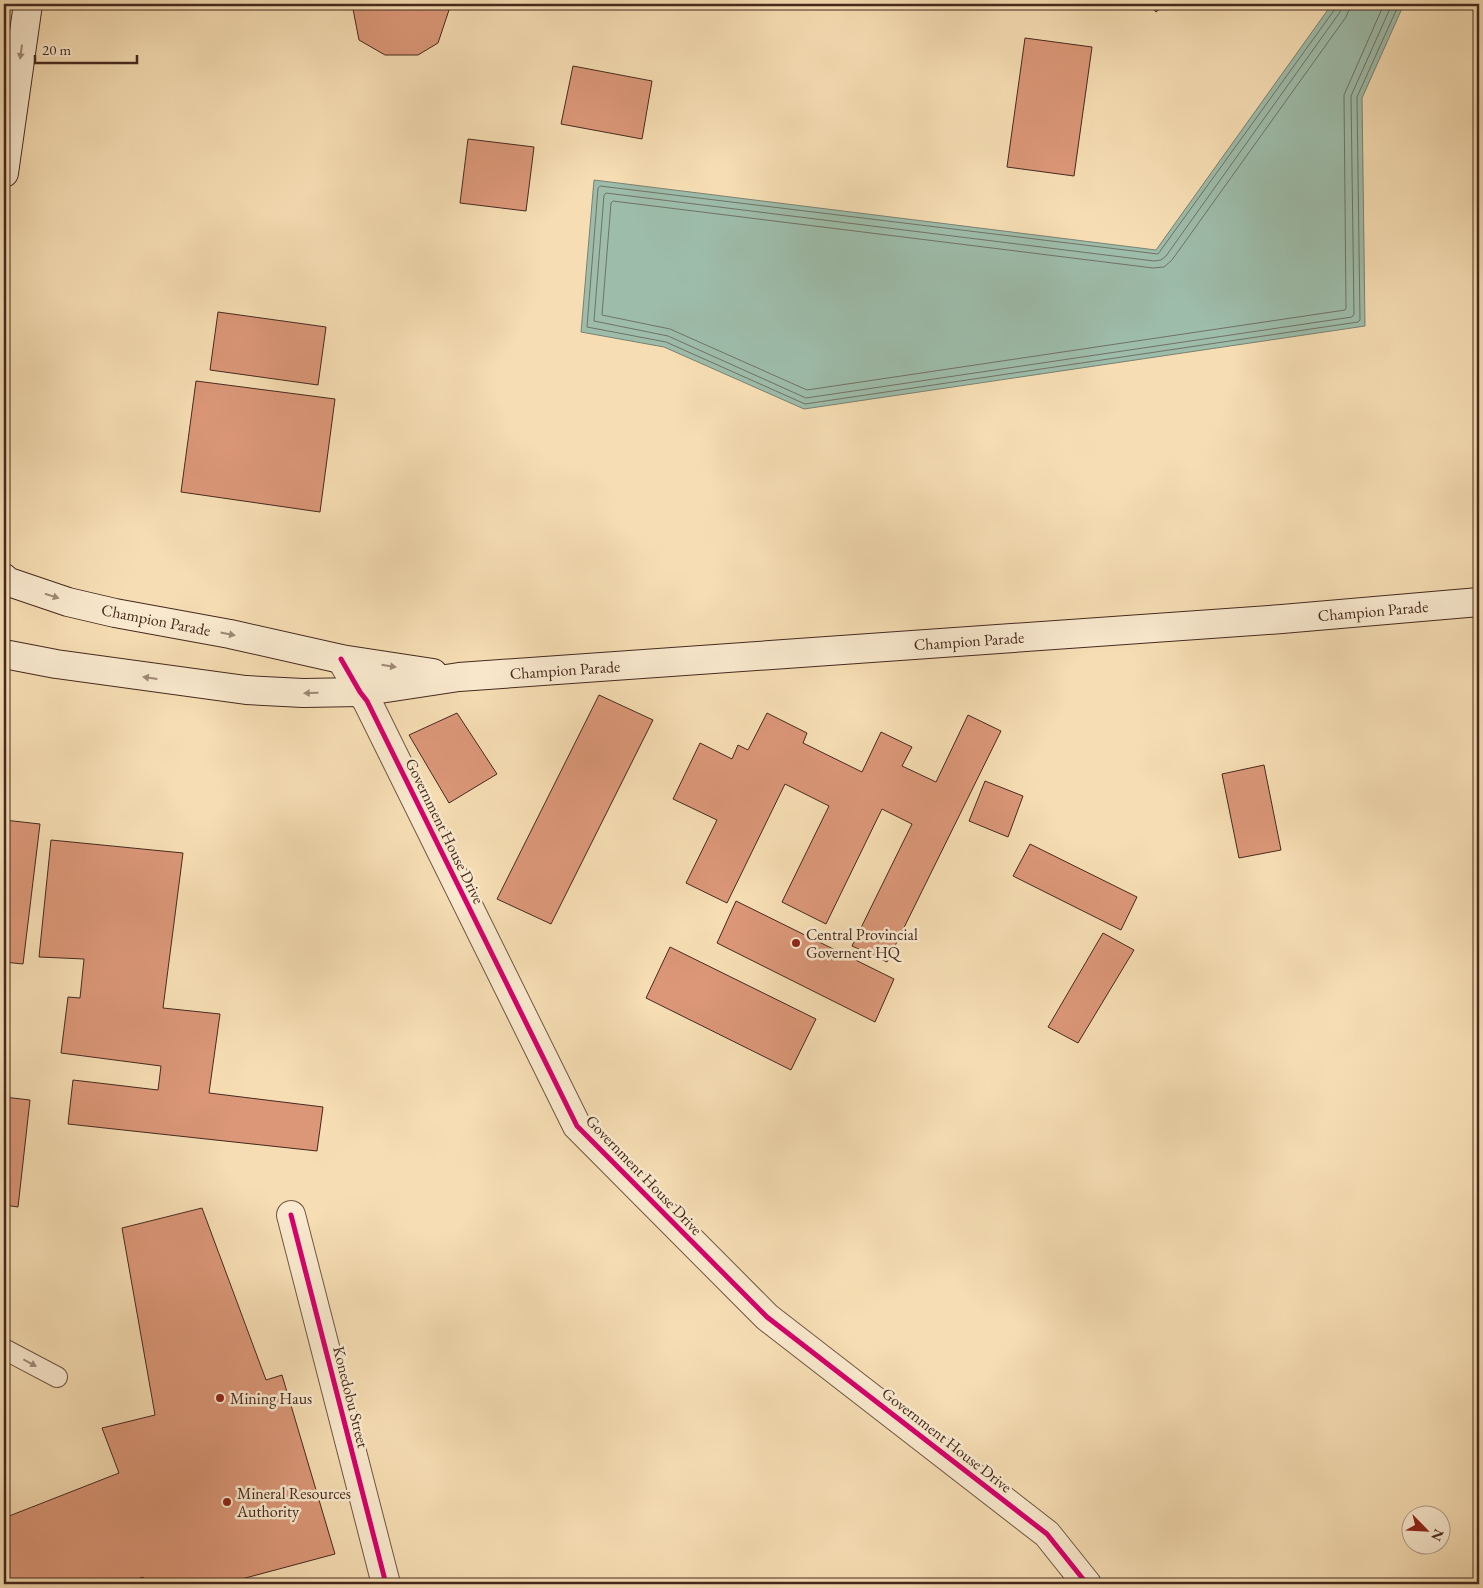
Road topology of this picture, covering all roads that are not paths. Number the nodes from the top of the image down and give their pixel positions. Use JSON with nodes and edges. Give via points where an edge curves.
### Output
{"nodes":[{"id":1,"x":28,"y":4,"type":"edge"},
{"id":2,"x":4,"y":173,"type":"edge"},
{"id":3,"x":4,"y":582,"type":"edge"},
{"id":4,"x":1479,"y":602,"type":"edge"},
{"id":5,"x":4,"y":654,"type":"edge"},
{"id":6,"x":341,"y":659,"type":"junction"},
{"id":7,"x":459,"y":677,"type":"junction"},
{"id":8,"x":360,"y":692,"type":"junction"},
{"id":9,"x":291,"y":1216,"type":"dead end"},
{"id":10,"x":4,"y":1349,"type":"edge"},
{"id":11,"x":57,"y":1377,"type":"dead end"},
{"id":12,"x":386,"y":1584,"type":"edge"},
{"id":13,"x":1087,"y":1584,"type":"edge"}],
"edges":[{"from":1,"to":2,"type":"main road","one_way":true},
{"from":3,"to":6,"type":"main road","name":"Champion Parade","one_way":true,"via":[[114,613]]},
{"from":4,"to":7,"type":"main road","name":"Champion Parade"},
{"from":8,"to":5,"type":"main road","name":"Champion Parade","one_way":true,"via":[[246,690],[104,672]]},
{"from":6,"to":7,"type":"main road","name":"Champion Parade","one_way":true},
{"from":6,"to":8,"type":"main road","name":"Government House Drive"},
{"from":7,"to":8,"type":"main road","name":"Champion Parade"},
{"from":8,"to":13,"type":"main road","name":"Government House Drive","via":[[577,1126],[767,1317],[1047,1534]]},
{"from":9,"to":12,"type":"main road","name":"Konedobu Street"},
{"from":10,"to":11,"type":"lane","one_way":true}]}
